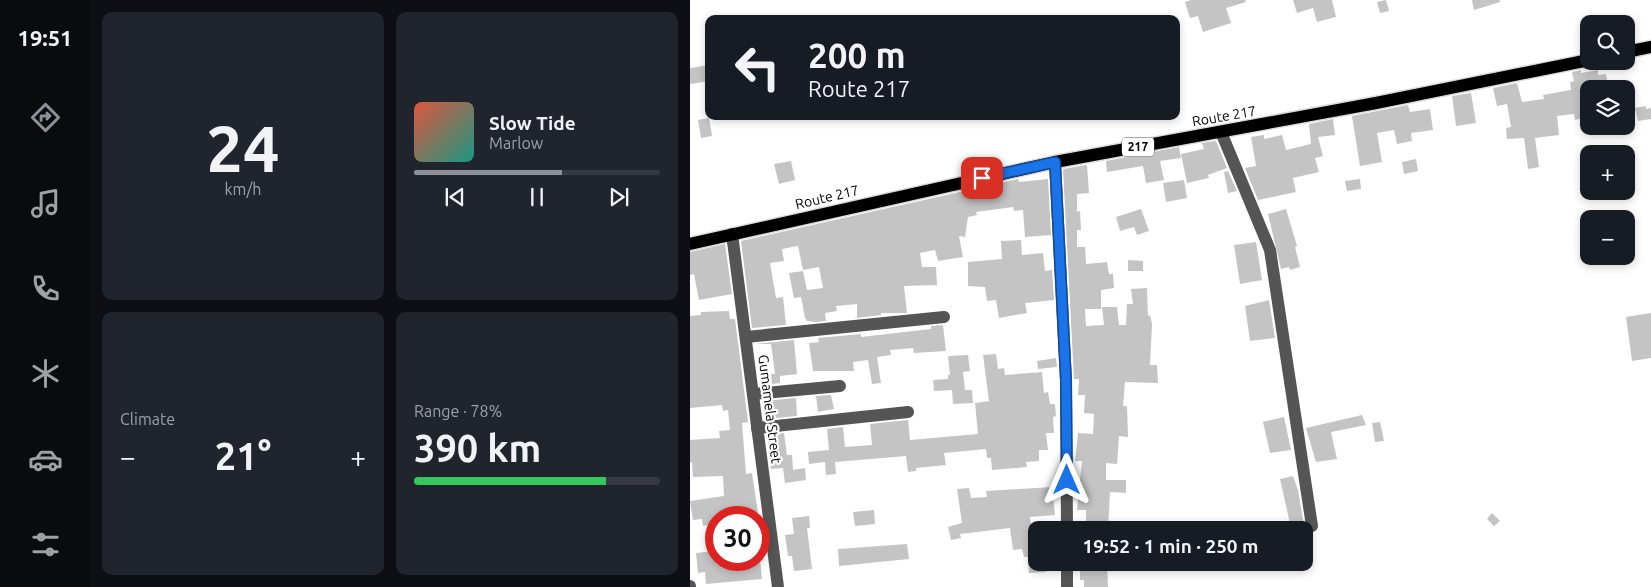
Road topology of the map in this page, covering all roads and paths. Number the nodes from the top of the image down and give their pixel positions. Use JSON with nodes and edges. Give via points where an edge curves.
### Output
{"nodes":[{"id":1,"x":1651,"y":47,"type":"edge"},
{"id":2,"x":1635,"y":50,"type":"edge"},
{"id":3,"x":1580,"y":62,"type":"edge"},
{"id":4,"x":1221,"y":132,"type":"junction"},
{"id":5,"x":1055,"y":162,"type":"junction"},
{"id":6,"x":732,"y":234,"type":"junction"},
{"id":7,"x":690,"y":244,"type":"edge"},
{"id":8,"x":944,"y":317,"type":"dead end"},
{"id":9,"x":746,"y":337,"type":"junction"},
{"id":10,"x":840,"y":386,"type":"dead end"},
{"id":11,"x":753,"y":394,"type":"junction"},
{"id":12,"x":908,"y":412,"type":"dead end"},
{"id":13,"x":757,"y":428,"type":"junction"},
{"id":14,"x":1067,"y":521,"type":"edge"},
{"id":15,"x":1311,"y":521,"type":"edge"},
{"id":16,"x":1067,"y":571,"type":"edge"},
{"id":17,"x":778,"y":587,"type":"edge"},
{"id":18,"x":1067,"y":587,"type":"edge"}],
"edges":[{"from":1,"to":2,"type":"main road"},
{"from":3,"to":4,"type":"main road","name":"Route 217","number":"217"},
{"from":4,"to":5,"type":"main road","name":"Route 217","number":"217"},
{"from":4,"to":15,"type":"street","via":[[1270,250]]},
{"from":5,"to":6,"type":"main road","name":"Route 217","number":"217"},
{"from":5,"to":14,"type":"street","via":[[1066,381]]},
{"from":6,"to":7,"type":"main road","name":"Route 217","number":"217"},
{"from":6,"to":9,"type":"street","name":"Gumamela Street"},
{"from":8,"to":9,"type":"street"},
{"from":9,"to":11,"type":"street","name":"Gumamela Street"},
{"from":10,"to":11,"type":"street"},
{"from":11,"to":13,"type":"street","name":"Gumamela Street"},
{"from":12,"to":13,"type":"street"},
{"from":13,"to":17,"type":"street","name":"Gumamela Street"},
{"from":16,"to":18,"type":"street"}]}
